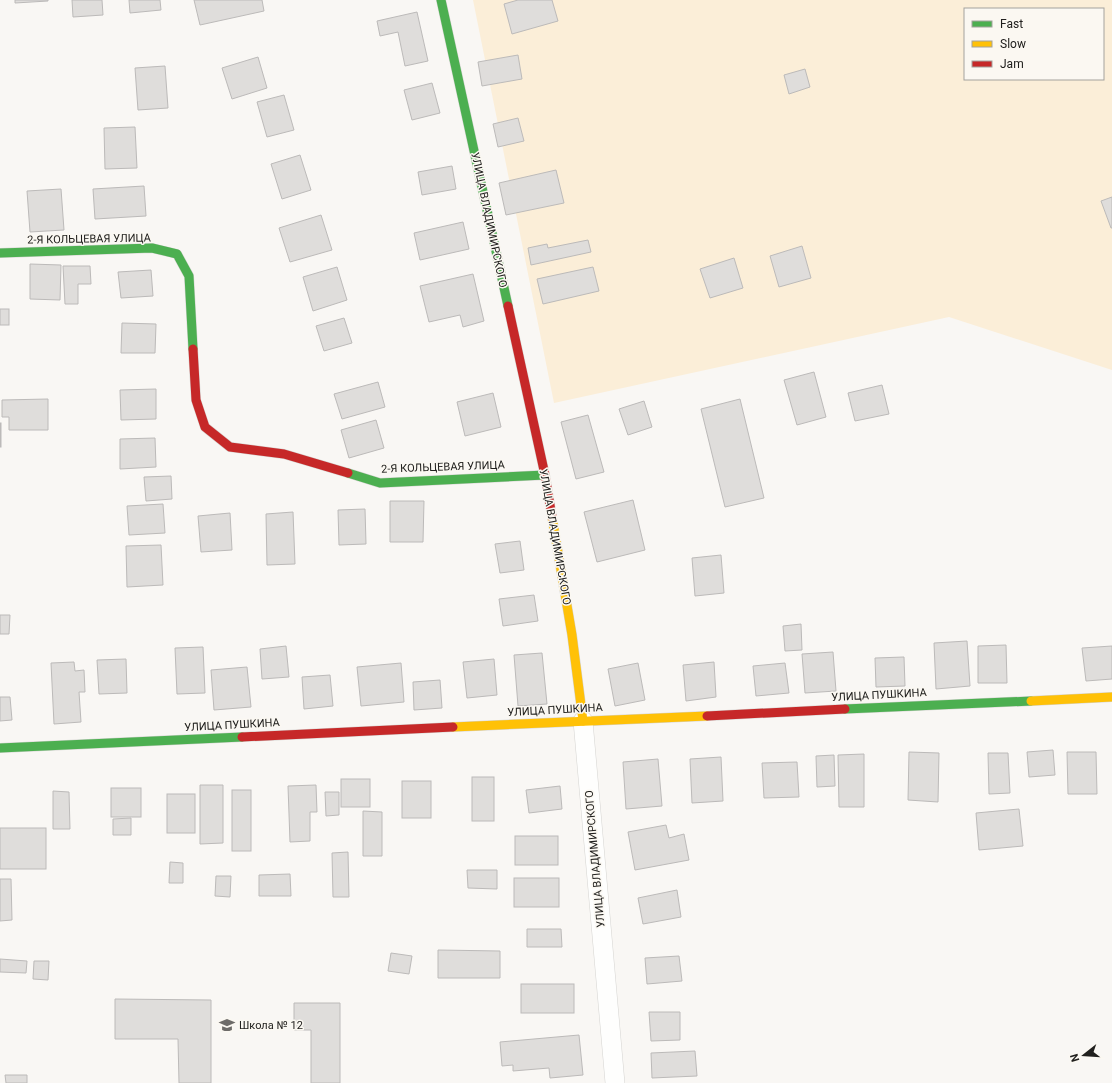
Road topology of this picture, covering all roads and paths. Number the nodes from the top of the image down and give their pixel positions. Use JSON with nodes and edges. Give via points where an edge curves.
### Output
{"nodes":[{"id":1,"x":441,"y":0,"type":"edge"},
{"id":2,"x":0,"y":253,"type":"edge"},
{"id":3,"x":544,"y":475,"type":"junction"},
{"id":4,"x":1112,"y":697,"type":"edge"},
{"id":5,"x":583,"y":720,"type":"junction"},
{"id":6,"x":0,"y":748,"type":"edge"},
{"id":7,"x":615,"y":1083,"type":"edge"}],
"edges":[{"from":1,"to":3,"type":"street","name":"УЛИЦА ВЛАДИМИРСКОГО"},
{"from":2,"to":3,"type":"street","name":"2-Я КОЛЬЦЕВАЯ УЛИЦА","via":[[152,248],[177,254],[189,276],[196,400],[205,427],[230,447],[284,454],[380,483]]},
{"from":3,"to":5,"type":"street","name":"УЛИЦА ВЛАДИМИРСКОГО","via":[[572,635]]},
{"from":4,"to":5,"type":"street","name":"УЛИЦА ПУШКИНА"},
{"from":5,"to":6,"type":"street","name":"УЛИЦА ПУШКИНА"},
{"from":5,"to":7,"type":"street","name":"УЛИЦА ВЛАДИМИРСКОГО"}]}
